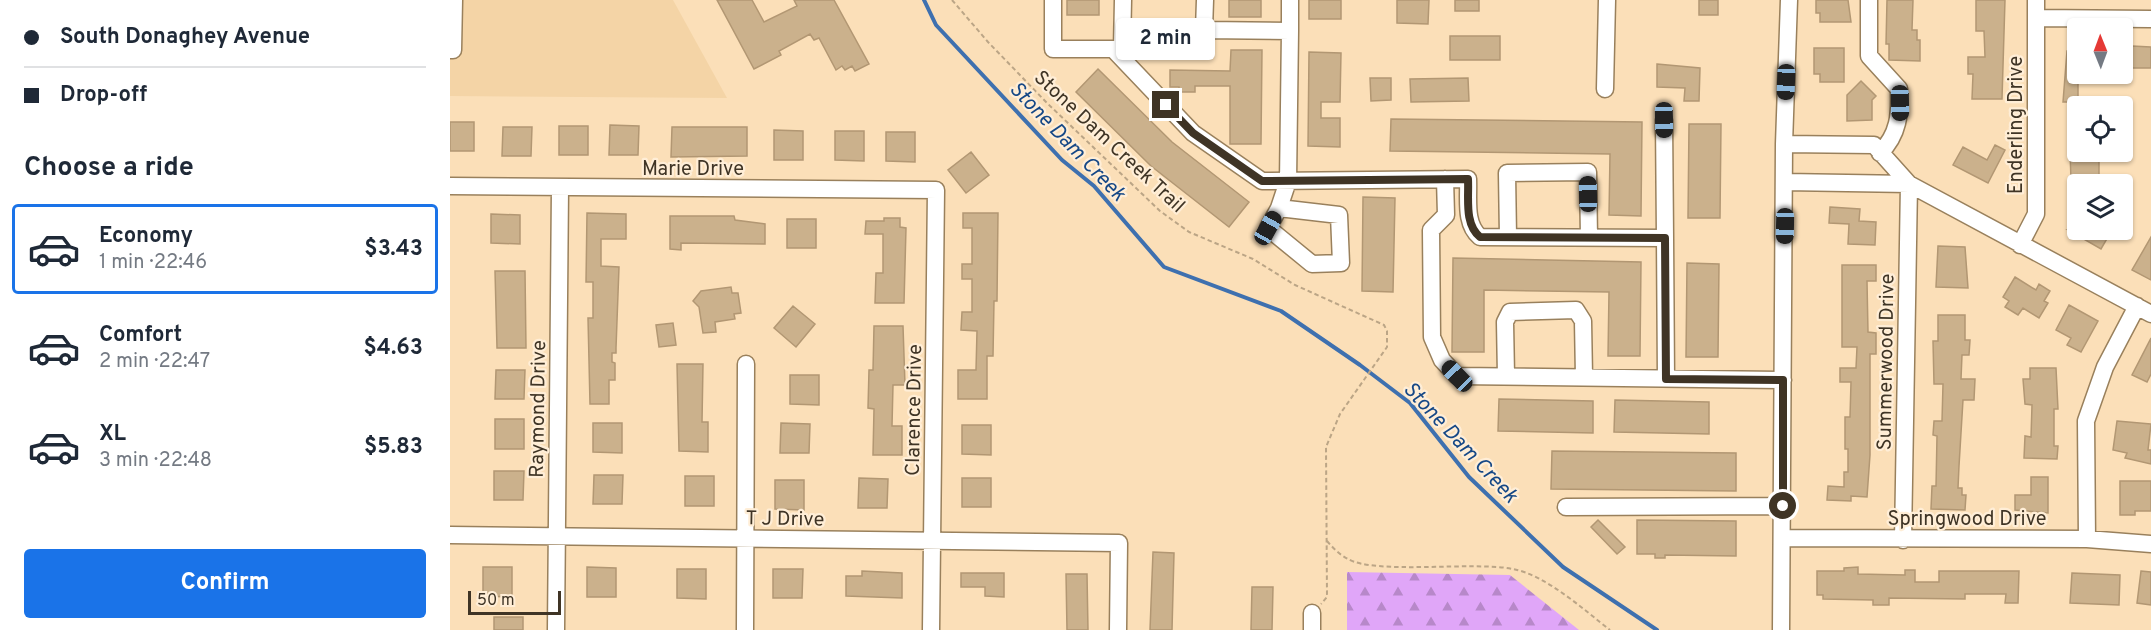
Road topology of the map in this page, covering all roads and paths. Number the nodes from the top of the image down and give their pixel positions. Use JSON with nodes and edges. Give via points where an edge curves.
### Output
{"nodes":[{"id":1,"x":454,"y":0,"type":"edge"},
{"id":2,"x":952,"y":0,"type":"edge"},
{"id":3,"x":1053,"y":0,"type":"edge"},
{"id":4,"x":1123,"y":0,"type":"edge"},
{"id":5,"x":1205,"y":0,"type":"edge"},
{"id":6,"x":1290,"y":0,"type":"edge"},
{"id":7,"x":1607,"y":0,"type":"edge"},
{"id":8,"x":1788,"y":0,"type":"edge"},
{"id":9,"x":1869,"y":0,"type":"edge"},
{"id":10,"x":2036,"y":0,"type":"edge"},
{"id":11,"x":2036,"y":18,"type":"junction"},
{"id":12,"x":2151,"y":19,"type":"edge"},
{"id":13,"x":1204,"y":30,"type":"junction"},
{"id":14,"x":1290,"y":31,"type":"junction"},
{"id":15,"x":1118,"y":49,"type":"junction"},
{"id":16,"x":450,"y":50,"type":"edge"},
{"id":17,"x":1605,"y":88,"type":"dead end"},
{"id":18,"x":1664,"y":120,"type":"dead end"},
{"id":19,"x":1784,"y":144,"type":"junction"},
{"id":20,"x":1880,"y":153,"type":"junction"},
{"id":21,"x":1445,"y":179,"type":"junction"},
{"id":22,"x":1288,"y":181,"type":"junction"},
{"id":23,"x":1785,"y":182,"type":"junction"},
{"id":24,"x":1909,"y":184,"type":"junction"},
{"id":25,"x":450,"y":186,"type":"edge"},
{"id":26,"x":560,"y":188,"type":"junction"},
{"id":27,"x":936,"y":190,"type":"joint"},
{"id":28,"x":1279,"y":208,"type":"junction"},
{"id":29,"x":1508,"y":237,"type":"junction"},
{"id":30,"x":1589,"y":238,"type":"junction"},
{"id":31,"x":1665,"y":238,"type":"junction"},
{"id":32,"x":2020,"y":245,"type":"junction"},
{"id":33,"x":2144,"y":310,"type":"edge"},
{"id":34,"x":746,"y":364,"type":"dead end"},
{"id":35,"x":1506,"y":376,"type":"junction"},
{"id":36,"x":1584,"y":377,"type":"junction"},
{"id":37,"x":1666,"y":379,"type":"junction"},
{"id":38,"x":1783,"y":380,"type":"junction"},
{"id":39,"x":1783,"y":506,"type":"junction"},
{"id":40,"x":1566,"y":507,"type":"dead end"},
{"id":41,"x":450,"y":536,"type":"edge"},
{"id":42,"x":557,"y":537,"type":"junction"},
{"id":43,"x":1783,"y":538,"type":"junction"},
{"id":44,"x":746,"y":539,"type":"junction"},
{"id":45,"x":2087,"y":539,"type":"junction"},
{"id":46,"x":1903,"y":540,"type":"junction"},
{"id":47,"x":932,"y":541,"type":"junction"},
{"id":48,"x":1327,"y":542,"type":"junction"},
{"id":49,"x":2151,"y":544,"type":"edge"},
{"id":50,"x":1312,"y":613,"type":"joint"},
{"id":51,"x":556,"y":630,"type":"edge"},
{"id":52,"x":745,"y":630,"type":"edge"},
{"id":53,"x":932,"y":630,"type":"edge"},
{"id":54,"x":1118,"y":630,"type":"edge"},
{"id":55,"x":1312,"y":630,"type":"edge"},
{"id":56,"x":1610,"y":630,"type":"edge"},
{"id":57,"x":1781,"y":630,"type":"edge"}],
"edges":[{"from":1,"to":16,"type":"street"},
{"from":2,"to":48,"type":"path","name":"Stone Dam Creek Trail","via":[[1047,104],[1160,211],[1189,232],[1253,259],[1295,285],[1384,325],[1388,340],[1381,356],[1335,422],[1326,447]]},
{"from":3,"to":15,"type":"street","via":[[1053,49]]},
{"from":4,"to":15,"type":"street"},
{"from":5,"to":13,"type":"street"},
{"from":6,"to":14,"type":"street"},
{"from":7,"to":17,"type":"street"},
{"from":8,"to":19,"type":"street"},
{"from":9,"to":20,"type":"street","via":[[1869,56],[1899,89],[1900,117],[1892,142]]},
{"from":10,"to":11,"type":"street","name":"Enderling Drive"},
{"from":11,"to":12,"type":"street"},
{"from":11,"to":32,"type":"street","name":"Enderling Drive","via":[[2036,214]]},
{"from":13,"to":14,"type":"street"},
{"from":13,"to":15,"type":"street","via":[[1204,48]]},
{"from":14,"to":22,"type":"street"},
{"from":15,"to":22,"type":"street","via":[[1193,133],[1262,181]]},
{"from":18,"to":31,"type":"street"},
{"from":19,"to":20,"type":"street","via":[[1874,145]]},
{"from":19,"to":23,"type":"street"},
{"from":20,"to":24,"type":"street"},
{"from":21,"to":22,"type":"street"},
{"from":21,"to":29,"type":"street","via":[[1468,179],[1472,230],[1480,237]]},
{"from":21,"to":35,"type":"street","via":[[1446,214],[1431,230],[1432,337],[1442,360],[1457,376]]},
{"from":22,"to":28,"type":"street"},
{"from":23,"to":24,"type":"street"},
{"from":23,"to":38,"type":"street"},
{"from":24,"to":32,"type":"street"},
{"from":24,"to":46,"type":"street","name":"Summerwood Drive"},
{"from":25,"to":26,"type":"street","name":"Marie Drive"},
{"from":26,"to":27,"type":"street","name":"Marie Drive"},
{"from":26,"to":42,"type":"street","name":"Raymond Drive"},
{"from":27,"to":47,"type":"street","name":"Clarence Drive"},
{"from":28,"to":28,"type":"street","via":[[1268,228],[1312,264],[1341,264],[1339,215]]},
{"from":29,"to":30,"type":"street"},
{"from":29,"to":30,"type":"street","via":[[1507,173],[1588,172]]},
{"from":30,"to":31,"type":"street"},
{"from":31,"to":37,"type":"street"},
{"from":32,"to":33,"type":"street"},
{"from":33,"to":45,"type":"street","via":[[2104,367],[2086,421]]},
{"from":34,"to":44,"type":"street"},
{"from":35,"to":36,"type":"street"},
{"from":35,"to":36,"type":"street","via":[[1505,322],[1510,312],[1576,310],[1583,321]]},
{"from":36,"to":37,"type":"street"},
{"from":37,"to":38,"type":"street"},
{"from":38,"to":39,"type":"street"},
{"from":39,"to":40,"type":"street"},
{"from":39,"to":43,"type":"street"},
{"from":41,"to":42,"type":"street","name":"T J Drive"},
{"from":42,"to":44,"type":"street","name":"T J Drive"},
{"from":42,"to":51,"type":"street","name":"Raymond Drive"},
{"from":43,"to":46,"type":"street","name":"Springwood Drive"},
{"from":43,"to":57,"type":"street"},
{"from":44,"to":47,"type":"street","name":"T J Drive"},
{"from":44,"to":52,"type":"street"},
{"from":45,"to":46,"type":"street","name":"Springwood Drive"},
{"from":45,"to":49,"type":"street","name":"Springwood Drive"},
{"from":47,"to":53,"type":"street","name":"Clarence Drive"},
{"from":47,"to":54,"type":"street","name":"T J Drive","via":[[1119,543]]},
{"from":48,"to":50,"type":"path","name":"Stone Dam Creek Trail","via":[[1328,597]]},
{"from":48,"to":56,"type":"path","via":[[1350,561],[1384,566],[1516,569],[1545,584]]},
{"from":50,"to":55,"type":"street"}]}
